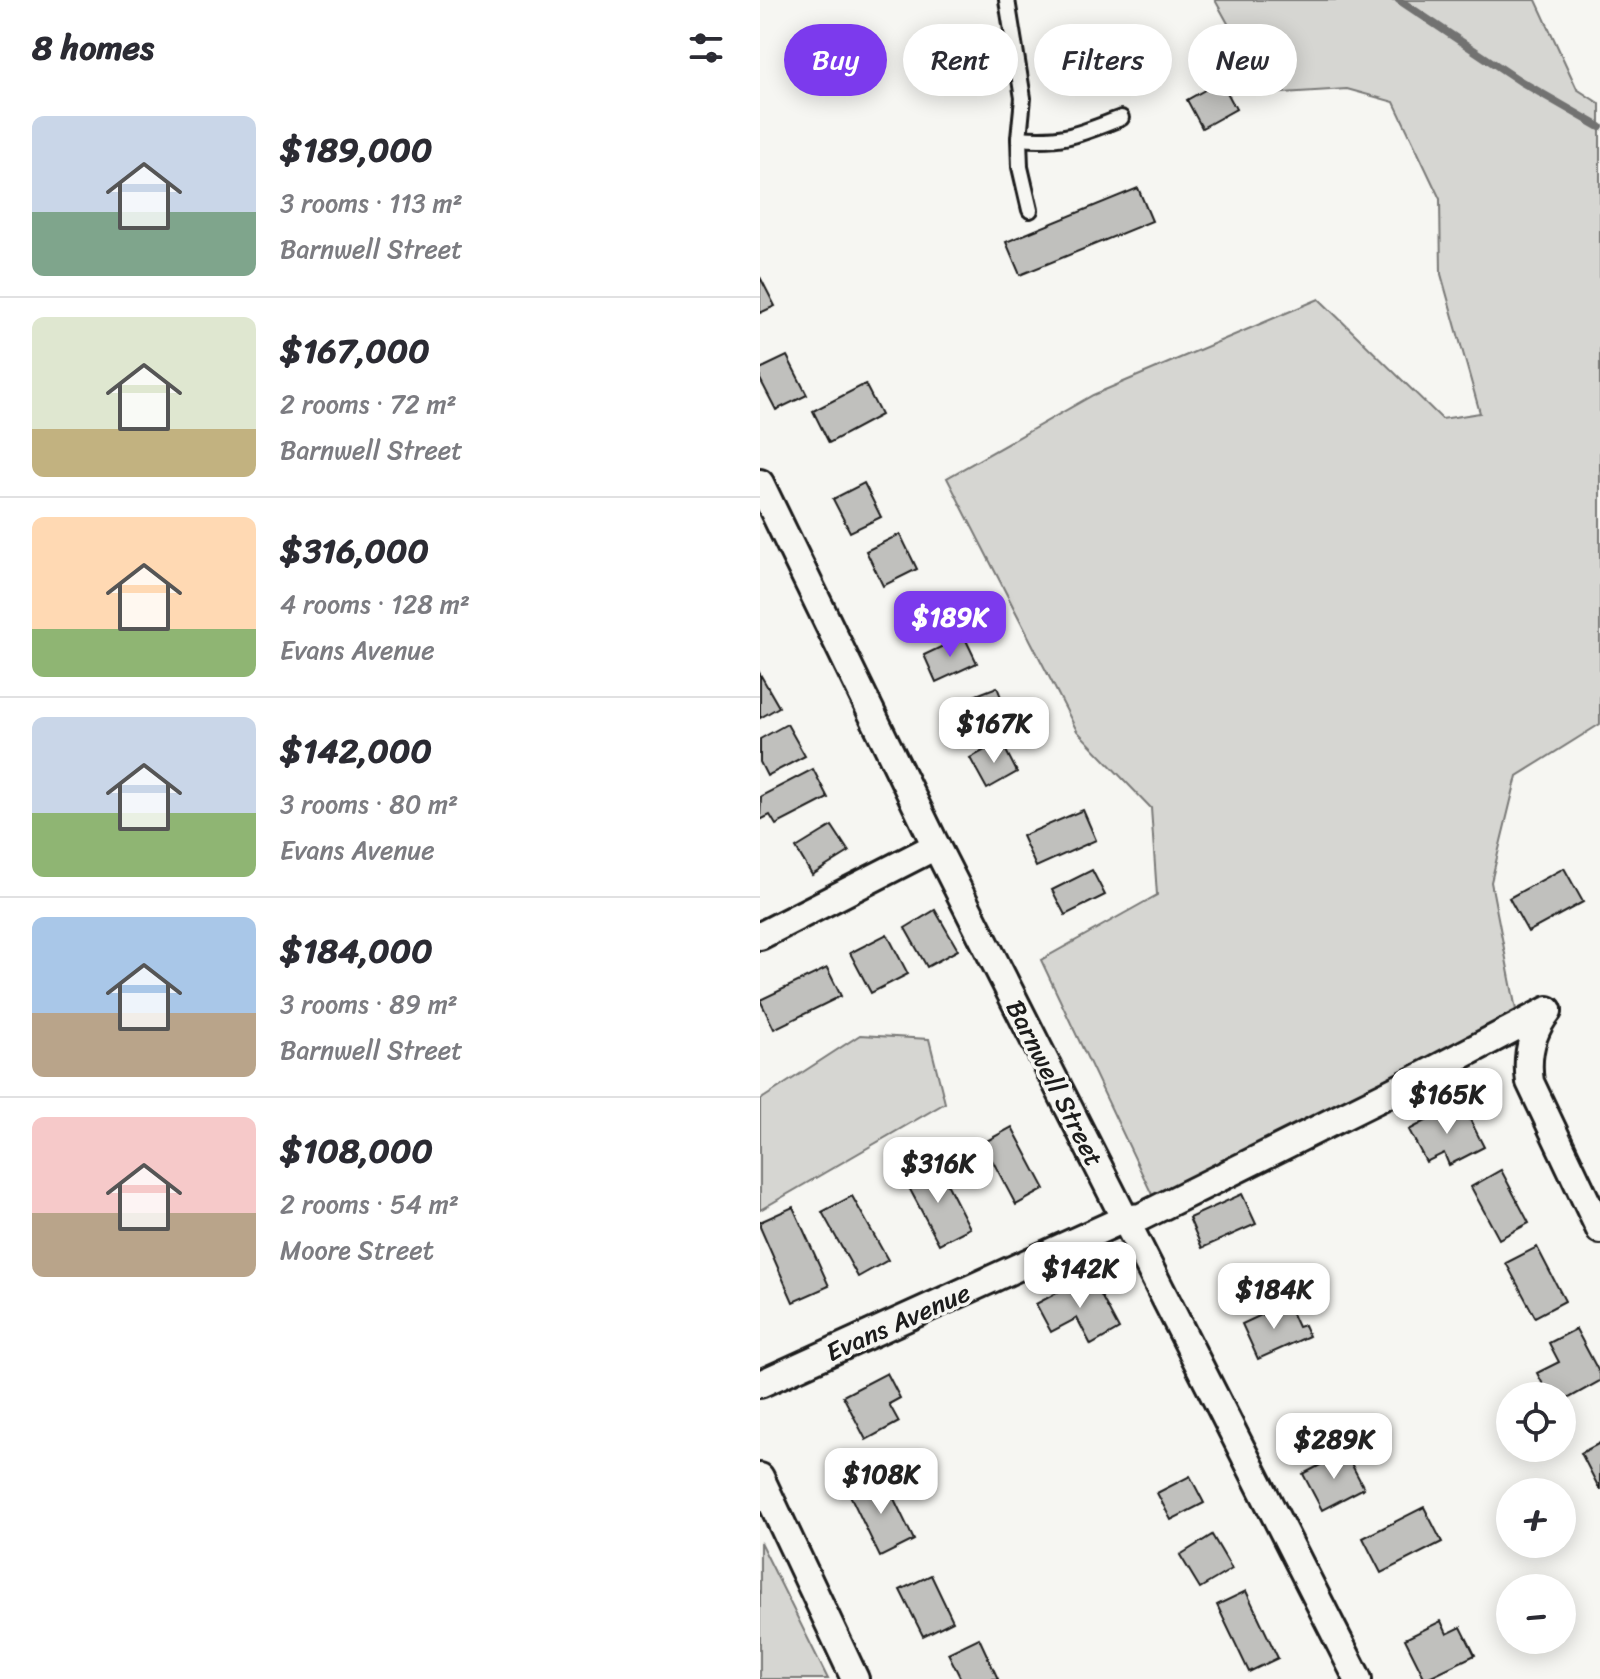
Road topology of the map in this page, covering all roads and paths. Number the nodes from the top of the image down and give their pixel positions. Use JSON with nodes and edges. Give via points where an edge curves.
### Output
{"nodes":[{"id":1,"x":1007,"y":0,"type":"edge"},
{"id":2,"x":1121,"y":118,"type":"dead end"},
{"id":3,"x":1019,"y":138,"type":"junction"},
{"id":4,"x":1030,"y":210,"type":"dead end"},
{"id":5,"x":760,"y":483,"type":"edge"},
{"id":6,"x":936,"y":846,"type":"junction"},
{"id":7,"x":760,"y":936,"type":"edge"},
{"id":8,"x":1124,"y":1219,"type":"junction"},
{"id":9,"x":1600,"y":1230,"type":"edge"},
{"id":10,"x":760,"y":1384,"type":"edge"},
{"id":11,"x":760,"y":1477,"type":"edge"},
{"id":12,"x":855,"y":1679,"type":"edge"},
{"id":13,"x":1358,"y":1679,"type":"edge"}],
"edges":[{"from":1,"to":3,"type":"lane","via":[[1023,98]]},
{"from":2,"to":3,"type":"lane","via":[[1066,139]]},
{"from":3,"to":4,"type":"lane"},
{"from":5,"to":6,"type":"street","name":"Barnwell Street"},
{"from":6,"to":7,"type":"street"},
{"from":6,"to":8,"type":"street","name":"Barnwell Street"},
{"from":8,"to":9,"type":"street","name":"Evans Avenue","via":[[1141,1217],[1548,1010],[1531,1045],[1530,1082]]},
{"from":8,"to":10,"type":"street","name":"Evans Avenue"},
{"from":8,"to":13,"type":"street","name":"Barnwell Street"},
{"from":11,"to":12,"type":"street"}]}
